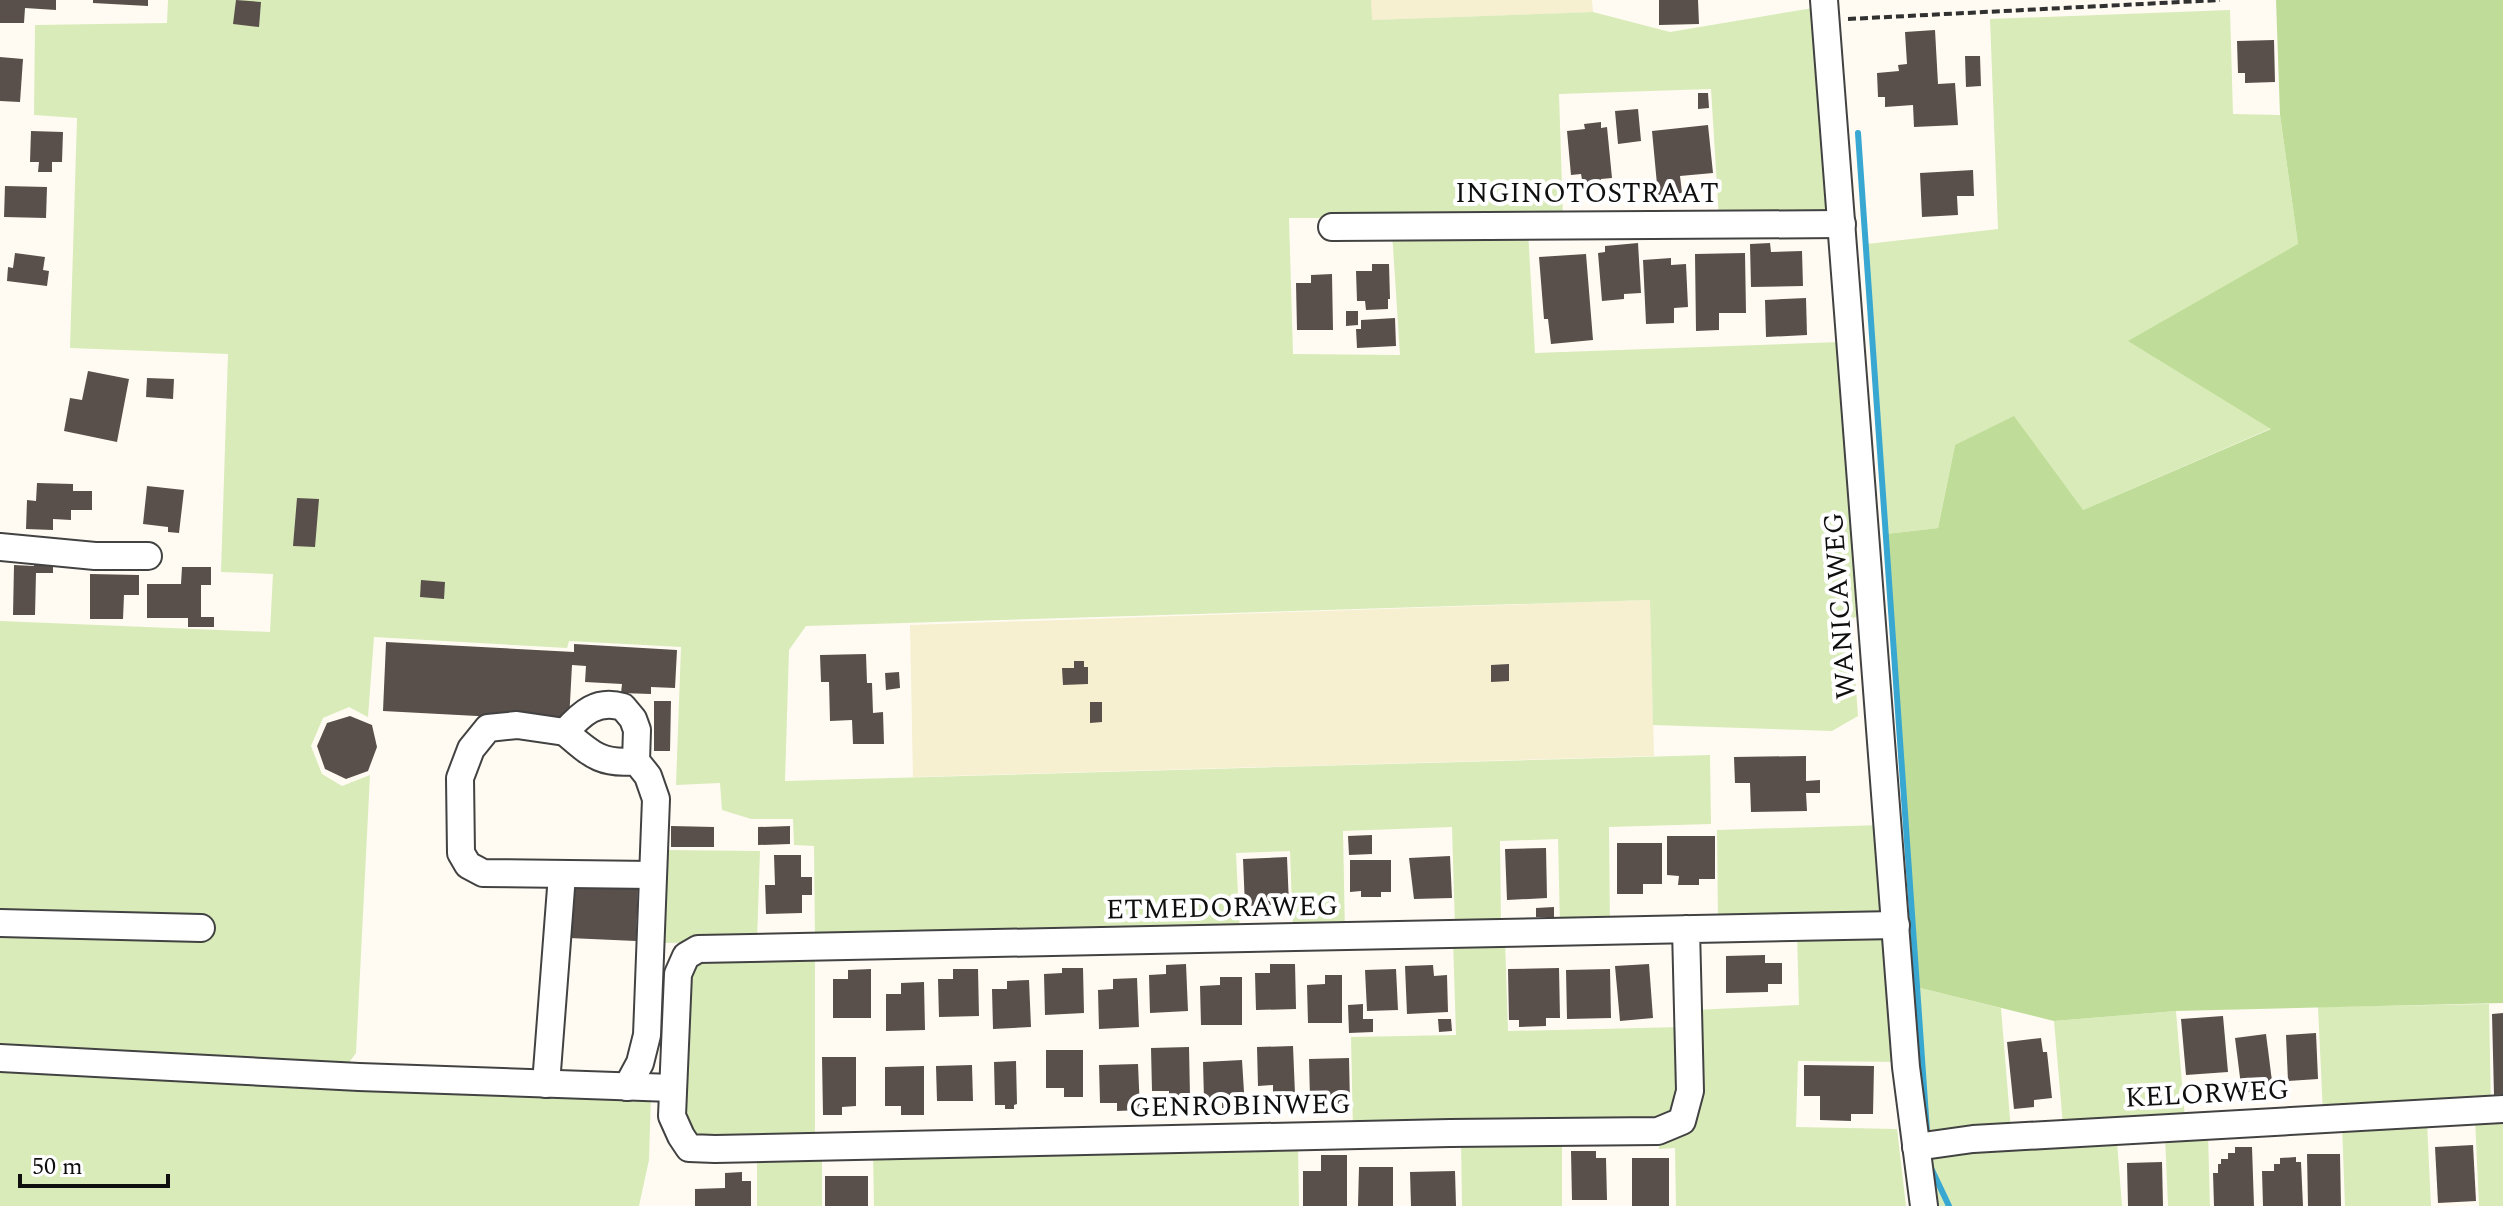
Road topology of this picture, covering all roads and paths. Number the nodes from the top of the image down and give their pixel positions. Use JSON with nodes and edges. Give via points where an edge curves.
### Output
{"nodes":[{"id":1,"x":2220,"y":0,"type":"edge"},
{"id":2,"x":1825,"y":10,"type":"edge"},
{"id":3,"x":1842,"y":224,"type":"junction"},
{"id":4,"x":1332,"y":227,"type":"dead end"},
{"id":5,"x":0,"y":547,"type":"edge"},
{"id":6,"x":148,"y":556,"type":"dead end"},
{"id":7,"x":565,"y":732,"type":"junction"},
{"id":8,"x":636,"y":761,"type":"junction"},
{"id":9,"x":562,"y":875,"type":"junction"},
{"id":10,"x":653,"y":875,"type":"junction"},
{"id":11,"x":0,"y":923,"type":"edge"},
{"id":12,"x":1896,"y":925,"type":"junction"},
{"id":13,"x":201,"y":928,"type":"dead end"},
{"id":14,"x":1686,"y":929,"type":"junction"},
{"id":15,"x":0,"y":1058,"type":"edge"},
{"id":16,"x":546,"y":1084,"type":"junction"},
{"id":17,"x":650,"y":1087,"type":"junction"},
{"id":18,"x":2503,"y":1109,"type":"edge"},
{"id":19,"x":1916,"y":1147,"type":"junction"},
{"id":20,"x":1924,"y":1206,"type":"edge"}],
"edges":[{"from":1,"to":2,"type":"path"},
{"from":2,"to":3,"type":"street","name":"WANICAWEG"},
{"from":3,"to":4,"type":"street","name":"INGINOTOSTRAAT"},
{"from":3,"to":12,"type":"street","name":"WANICAWEG"},
{"from":5,"to":6,"type":"street"},
{"from":7,"to":8,"type":"street","via":[[602,760]]},
{"from":7,"to":8,"type":"street","via":[[580,715],[601,704],[623,707],[637,730]]},
{"from":7,"to":9,"type":"street","via":[[517,725],[488,728],[471,749],[460,778],[459,832],[468,865],[483,873]]},
{"from":8,"to":10,"type":"street","via":[[656,799]]},
{"from":9,"to":10,"type":"street"},
{"from":9,"to":16,"type":"street"},
{"from":10,"to":17,"type":"street","via":[[647,1035],[640,1063]]},
{"from":11,"to":13,"type":"street"},
{"from":12,"to":14,"type":"street","name":"ETMEDORAWEG"},
{"from":12,"to":19,"type":"street","name":"WANICAWEG"},
{"from":14,"to":17,"type":"street","name":"ETMEDORAWEG","via":[[698,949],[686,956],[678,974]]},
{"from":14,"to":17,"type":"street","name":"GENROBINWEG","via":[[1690,1091],[1682,1121],[1658,1131],[689,1148]]},
{"from":15,"to":16,"type":"street"},
{"from":16,"to":17,"type":"street"},
{"from":18,"to":19,"type":"street","name":"KELORWEG","via":[[1973,1139]]},
{"from":19,"to":20,"type":"street","name":"WANICAWEG"}]}
